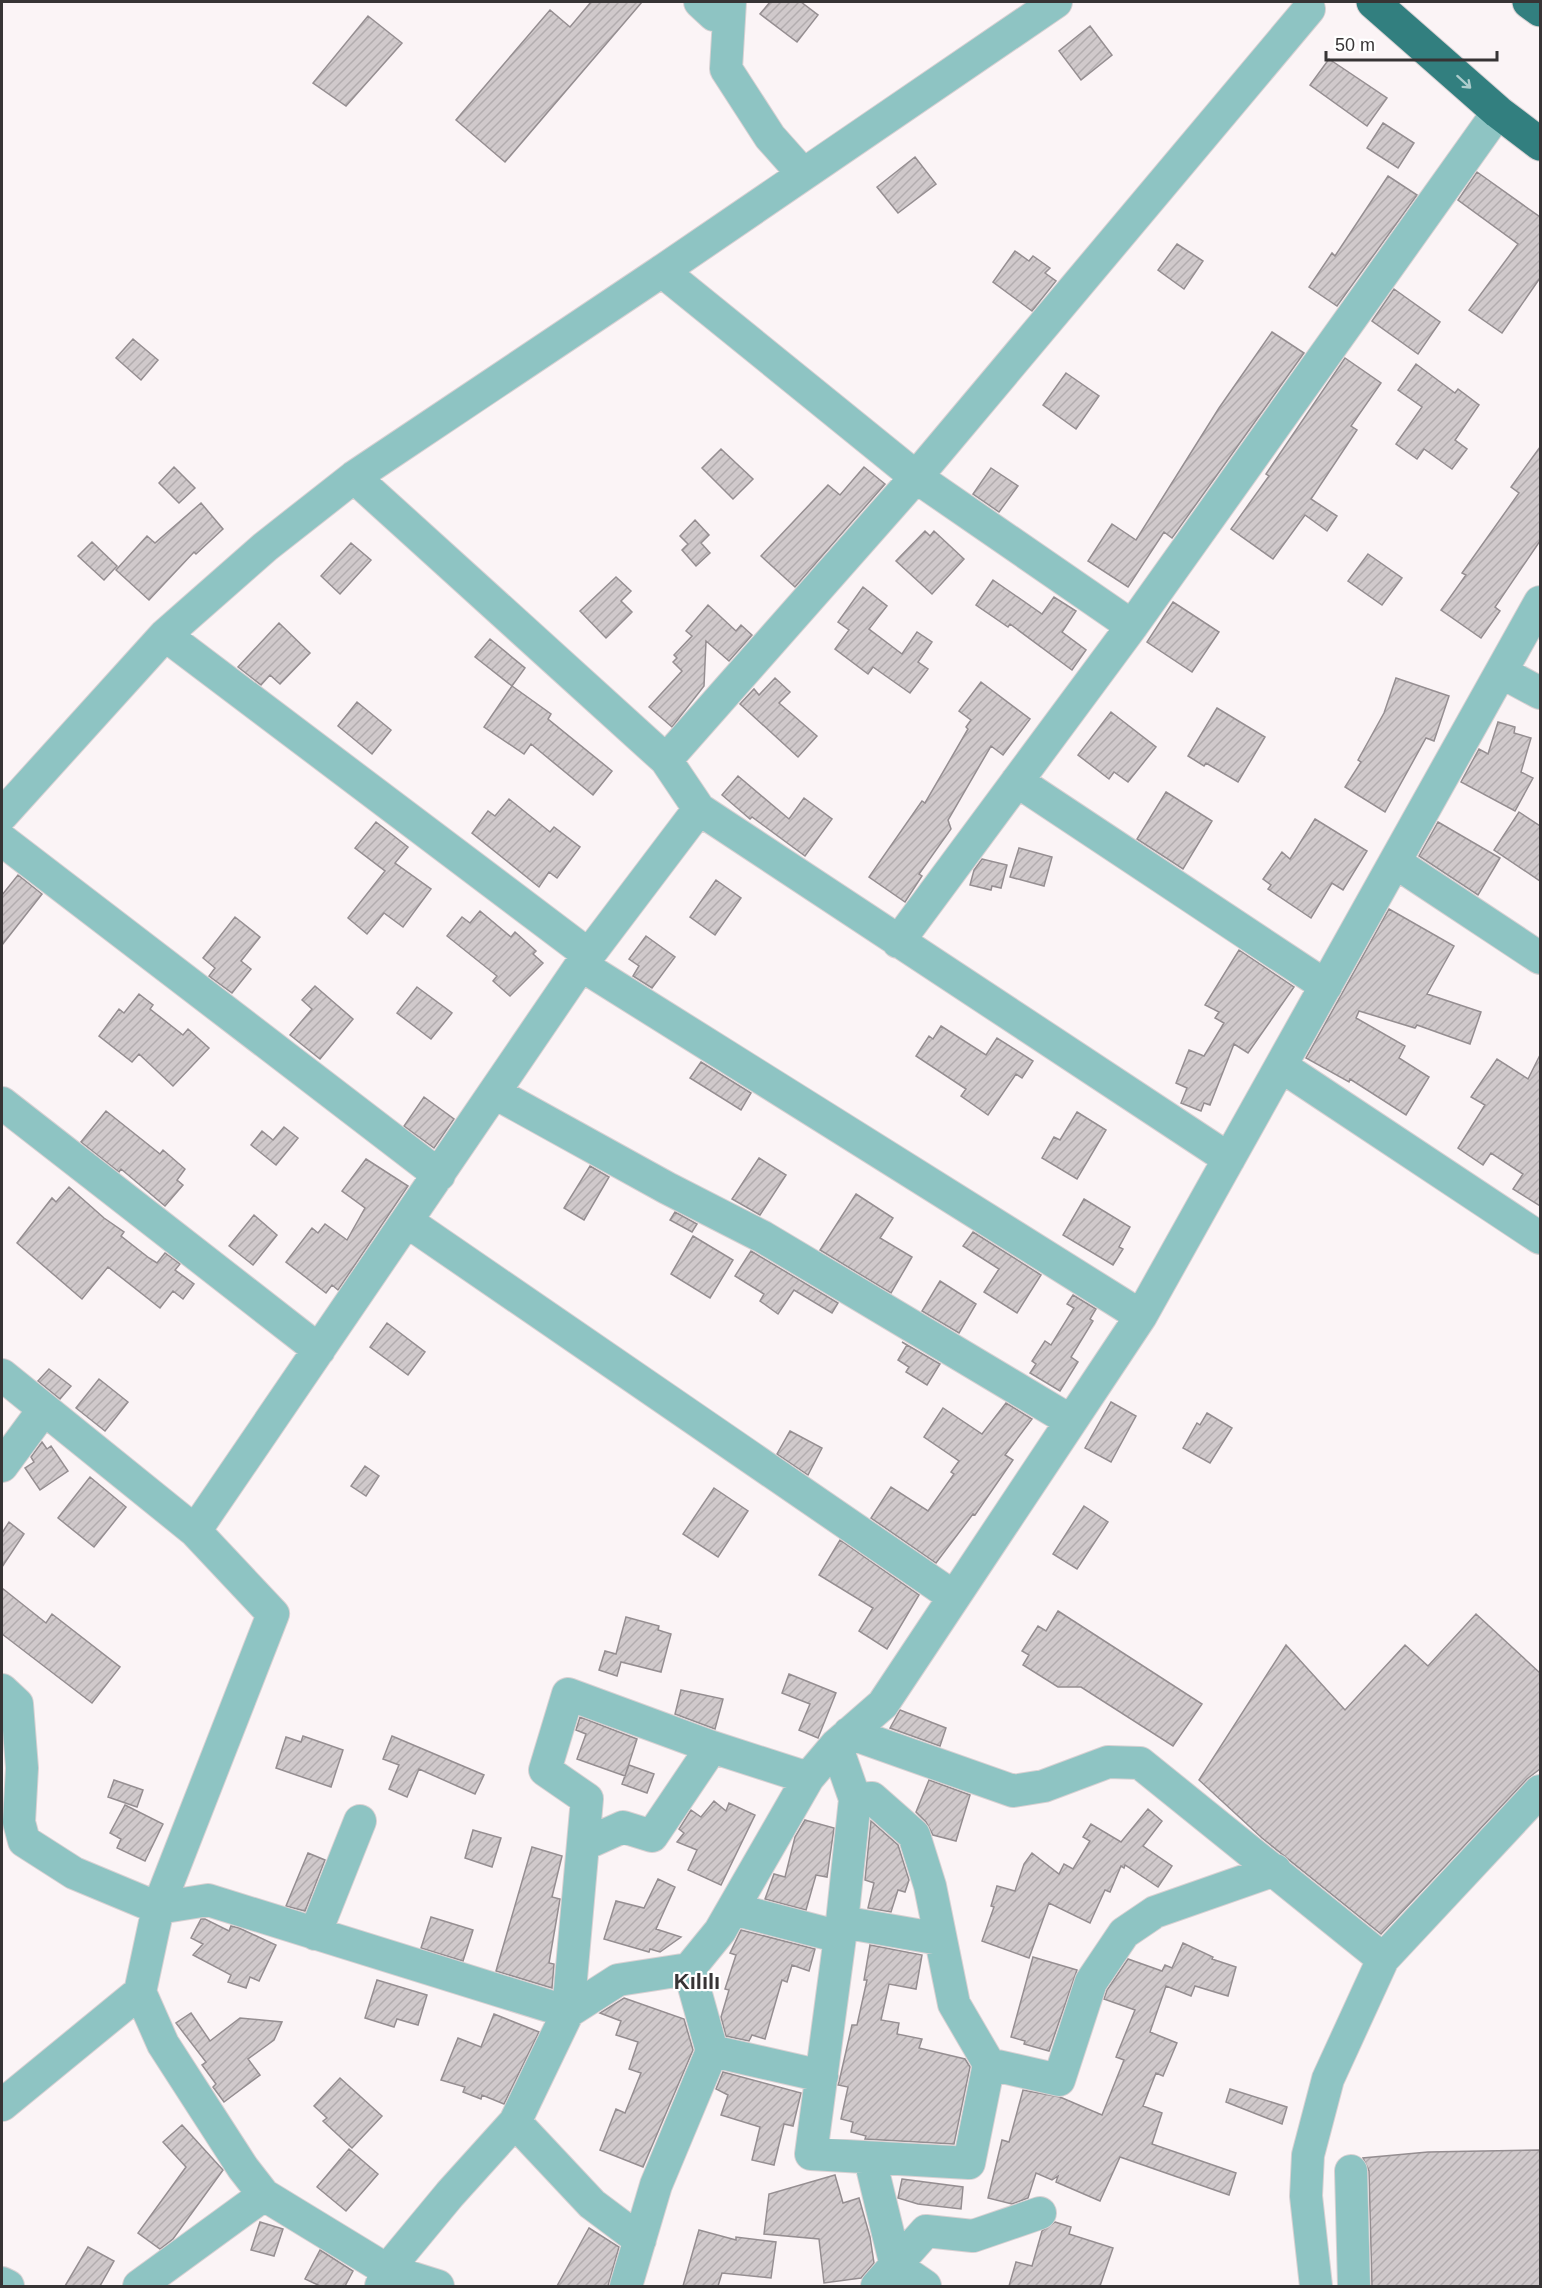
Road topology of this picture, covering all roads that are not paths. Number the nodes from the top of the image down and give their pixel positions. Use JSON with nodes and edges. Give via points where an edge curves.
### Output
{"nodes":[{"id":1,"x":700,"y":2,"type":"edge"},
{"id":2,"x":722,"y":2,"type":"edge"},
{"id":3,"x":730,"y":2,"type":"edge"},
{"id":4,"x":1056,"y":2,"type":"edge"},
{"id":5,"x":1373,"y":2,"type":"edge"},
{"id":6,"x":1529,"y":2,"type":"edge"},
{"id":7,"x":1309,"y":9,"type":"dead end"},
{"id":8,"x":1540,"y":10,"type":"edge"},
{"id":9,"x":1498,"y":112,"type":"junction"},
{"id":10,"x":1540,"y":144,"type":"edge"},
{"id":11,"x":803,"y":174,"type":"junction"},
{"id":12,"x":662,"y":271,"type":"junction"},
{"id":13,"x":354,"y":477,"type":"junction"},
{"id":14,"x":916,"y":477,"type":"junction"},
{"id":15,"x":1540,"y":602,"type":"edge"},
{"id":16,"x":1132,"y":626,"type":"junction"},
{"id":17,"x":165,"y":635,"type":"junction"},
{"id":18,"x":1501,"y":672,"type":"junction"},
{"id":19,"x":1540,"y":693,"type":"edge"},
{"id":20,"x":666,"y":760,"type":"junction"},
{"id":21,"x":1017,"y":781,"type":"junction"},
{"id":22,"x":699,"y":809,"type":"junction"},
{"id":23,"x":2,"y":815,"type":"edge"},
{"id":24,"x":2,"y":840,"type":"edge"},
{"id":25,"x":1395,"y":862,"type":"junction"},
{"id":26,"x":898,"y":942,"type":"junction"},
{"id":27,"x":1540,"y":958,"type":"edge"},
{"id":28,"x":585,"y":960,"type":"junction"},
{"id":29,"x":1326,"y":986,"type":"junction"},
{"id":30,"x":1281,"y":1066,"type":"junction"},
{"id":31,"x":495,"y":1093,"type":"junction"},
{"id":32,"x":2,"y":1103,"type":"edge"},
{"id":33,"x":1228,"y":1159,"type":"junction"},
{"id":34,"x":439,"y":1175,"type":"junction"},
{"id":35,"x":408,"y":1222,"type":"junction"},
{"id":36,"x":1540,"y":1238,"type":"edge"},
{"id":37,"x":1141,"y":1316,"type":"junction"},
{"id":38,"x":319,"y":1350,"type":"junction"},
{"id":39,"x":2,"y":1375,"type":"edge"},
{"id":40,"x":45,"y":1409,"type":"junction"},
{"id":41,"x":1071,"y":1421,"type":"junction"},
{"id":42,"x":2,"y":1466,"type":"edge"},
{"id":43,"x":195,"y":1531,"type":"junction"},
{"id":44,"x":954,"y":1597,"type":"junction"},
{"id":45,"x":2,"y":1690,"type":"edge"},
{"id":46,"x":842,"y":1739,"type":"junction"},
{"id":47,"x":712,"y":1747,"type":"junction"},
{"id":48,"x":807,"y":1778,"type":"junction"},
{"id":49,"x":1540,"y":1791,"type":"edge"},
{"id":50,"x":855,"y":1799,"type":"junction"},
{"id":51,"x":360,"y":1821,"type":"dead end"},
{"id":52,"x":583,"y":1845,"type":"junction"},
{"id":53,"x":1275,"y":1870,"type":"junction"},
{"id":54,"x":158,"y":1908,"type":"junction"},
{"id":55,"x":733,"y":1909,"type":"junction"},
{"id":56,"x":841,"y":1930,"type":"junction"},
{"id":57,"x":315,"y":1934,"type":"junction"},
{"id":58,"x":940,"y":1939,"type":"junction"},
{"id":59,"x":1383,"y":1959,"type":"junction"},
{"id":60,"x":689,"y":1969,"type":"junction"},
{"id":61,"x":140,"y":1992,"type":"junction"},
{"id":62,"x":568,"y":2012,"type":"junction"},
{"id":63,"x":712,"y":2051,"type":"junction"},
{"id":64,"x":989,"y":2064,"type":"junction"},
{"id":65,"x":822,"y":2076,"type":"junction"},
{"id":66,"x":2,"y":2104,"type":"edge"},
{"id":67,"x":515,"y":2122,"type":"junction"},
{"id":68,"x":870,"y":2159,"type":"junction"},
{"id":69,"x":1351,"y":2171,"type":"dead end"},
{"id":70,"x":264,"y":2195,"type":"junction"},
{"id":71,"x":1040,"y":2213,"type":"dead end"},
{"id":72,"x":640,"y":2240,"type":"junction"},
{"id":73,"x":886,"y":2276,"type":"edge"},
{"id":74,"x":384,"y":2278,"type":"edge"},
{"id":75,"x":2,"y":2283,"type":"edge"},
{"id":76,"x":8,"y":2286,"type":"edge"},
{"id":77,"x":139,"y":2286,"type":"edge"},
{"id":78,"x":438,"y":2286,"type":"edge"},
{"id":79,"x":626,"y":2286,"type":"edge"},
{"id":80,"x":925,"y":2286,"type":"edge"},
{"id":81,"x":1316,"y":2286,"type":"edge"},
{"id":82,"x":1354,"y":2286,"type":"edge"}],
"edges":[{"from":1,"to":2,"type":"street","via":[[714,15]]},
{"from":3,"to":11,"type":"street","via":[[726,69],[770,137]]},
{"from":4,"to":11,"type":"street"},
{"from":5,"to":9,"type":"highway","one_way":true},
{"from":6,"to":8,"type":"highway"},
{"from":7,"to":14,"type":"street"},
{"from":9,"to":10,"type":"highway"},
{"from":9,"to":16,"type":"street"},
{"from":11,"to":12,"type":"street"},
{"from":12,"to":13,"type":"street"},
{"from":12,"to":14,"type":"street"},
{"from":13,"to":17,"type":"street","via":[[265,547]]},
{"from":13,"to":20,"type":"street"},
{"from":14,"to":16,"type":"street"},
{"from":14,"to":20,"type":"street"},
{"from":15,"to":18,"type":"street"},
{"from":16,"to":21,"type":"street"},
{"from":17,"to":23,"type":"street"},
{"from":17,"to":28,"type":"street"},
{"from":18,"to":19,"type":"street"},
{"from":18,"to":25,"type":"street"},
{"from":20,"to":22,"type":"street"},
{"from":21,"to":26,"type":"street"},
{"from":21,"to":29,"type":"street"},
{"from":22,"to":26,"type":"street"},
{"from":22,"to":28,"type":"street"},
{"from":24,"to":34,"type":"street"},
{"from":25,"to":27,"type":"street"},
{"from":25,"to":29,"type":"street"},
{"from":26,"to":33,"type":"street"},
{"from":28,"to":31,"type":"street"},
{"from":28,"to":37,"type":"street"},
{"from":29,"to":30,"type":"street"},
{"from":30,"to":33,"type":"street"},
{"from":30,"to":36,"type":"street"},
{"from":31,"to":34,"type":"street"},
{"from":31,"to":41,"type":"street","via":[[763,1237]]},
{"from":32,"to":38,"type":"street"},
{"from":33,"to":37,"type":"street"},
{"from":34,"to":35,"type":"street"},
{"from":35,"to":38,"type":"street"},
{"from":35,"to":44,"type":"street"},
{"from":37,"to":41,"type":"street"},
{"from":38,"to":43,"type":"street"},
{"from":39,"to":40,"type":"street"},
{"from":40,"to":42,"type":"street"},
{"from":40,"to":43,"type":"street"},
{"from":41,"to":44,"type":"street"},
{"from":43,"to":54,"type":"street","via":[[273,1614]]},
{"from":44,"to":46,"type":"street","via":[[883,1704]]},
{"from":45,"to":54,"type":"street","via":[[17,1704],[22,1768],[19,1822],[24,1841],[74,1873]]},
{"from":46,"to":48,"type":"street"},
{"from":46,"to":50,"type":"street"},
{"from":46,"to":53,"type":"street","via":[[1013,1791],[1044,1786],[1108,1762],[1140,1762]]},
{"from":47,"to":48,"type":"street"},
{"from":47,"to":52,"type":"street","via":[[652,1836],[623,1827]]},
{"from":47,"to":52,"type":"street","via":[[568,1694],[545,1770],[587,1799]]},
{"from":48,"to":55,"type":"street"},
{"from":49,"to":59,"type":"street"},
{"from":50,"to":56,"type":"street"},
{"from":50,"to":58,"type":"street","via":[[872,1798],[914,1835],[930,1886]]},
{"from":51,"to":57,"type":"street"},
{"from":52,"to":62,"type":"street"},
{"from":53,"to":59,"type":"street"},
{"from":53,"to":64,"type":"street","via":[[1155,1912],[1124,1933],[1091,1982],[1059,2080]]},
{"from":54,"to":57,"type":"street","via":[[208,1900]]},
{"from":54,"to":61,"type":"street"},
{"from":55,"to":56,"type":"street"},
{"from":55,"to":60,"type":"street"},
{"from":56,"to":58,"type":"street"},
{"from":56,"to":65,"type":"street"},
{"from":57,"to":62,"type":"street"},
{"from":58,"to":64,"type":"street","via":[[954,2004]]},
{"from":59,"to":81,"type":"street","via":[[1328,2079],[1308,2155],[1306,2196]]},
{"from":60,"to":62,"type":"street","via":[[618,1980]]},
{"from":60,"to":63,"type":"street"},
{"from":61,"to":66,"type":"street"},
{"from":61,"to":70,"type":"street","via":[[163,2044]]},
{"from":62,"to":67,"type":"street"},
{"from":63,"to":65,"type":"street"},
{"from":63,"to":72,"type":"street","via":[[656,2186]]},
{"from":64,"to":68,"type":"street","via":[[969,2163]]},
{"from":65,"to":68,"type":"street","via":[[811,2154]]},
{"from":67,"to":72,"type":"street","via":[[592,2204]]},
{"from":67,"to":74,"type":"street","via":[[450,2194]]},
{"from":68,"to":73,"type":"street"},
{"from":69,"to":82,"type":"street"},
{"from":70,"to":74,"type":"street"},
{"from":70,"to":77,"type":"street"},
{"from":71,"to":73,"type":"street","via":[[973,2236],[926,2231]]},
{"from":72,"to":79,"type":"street"},
{"from":73,"to":80,"type":"street"},
{"from":74,"to":78,"type":"street"},
{"from":75,"to":76,"type":"street"}]}
